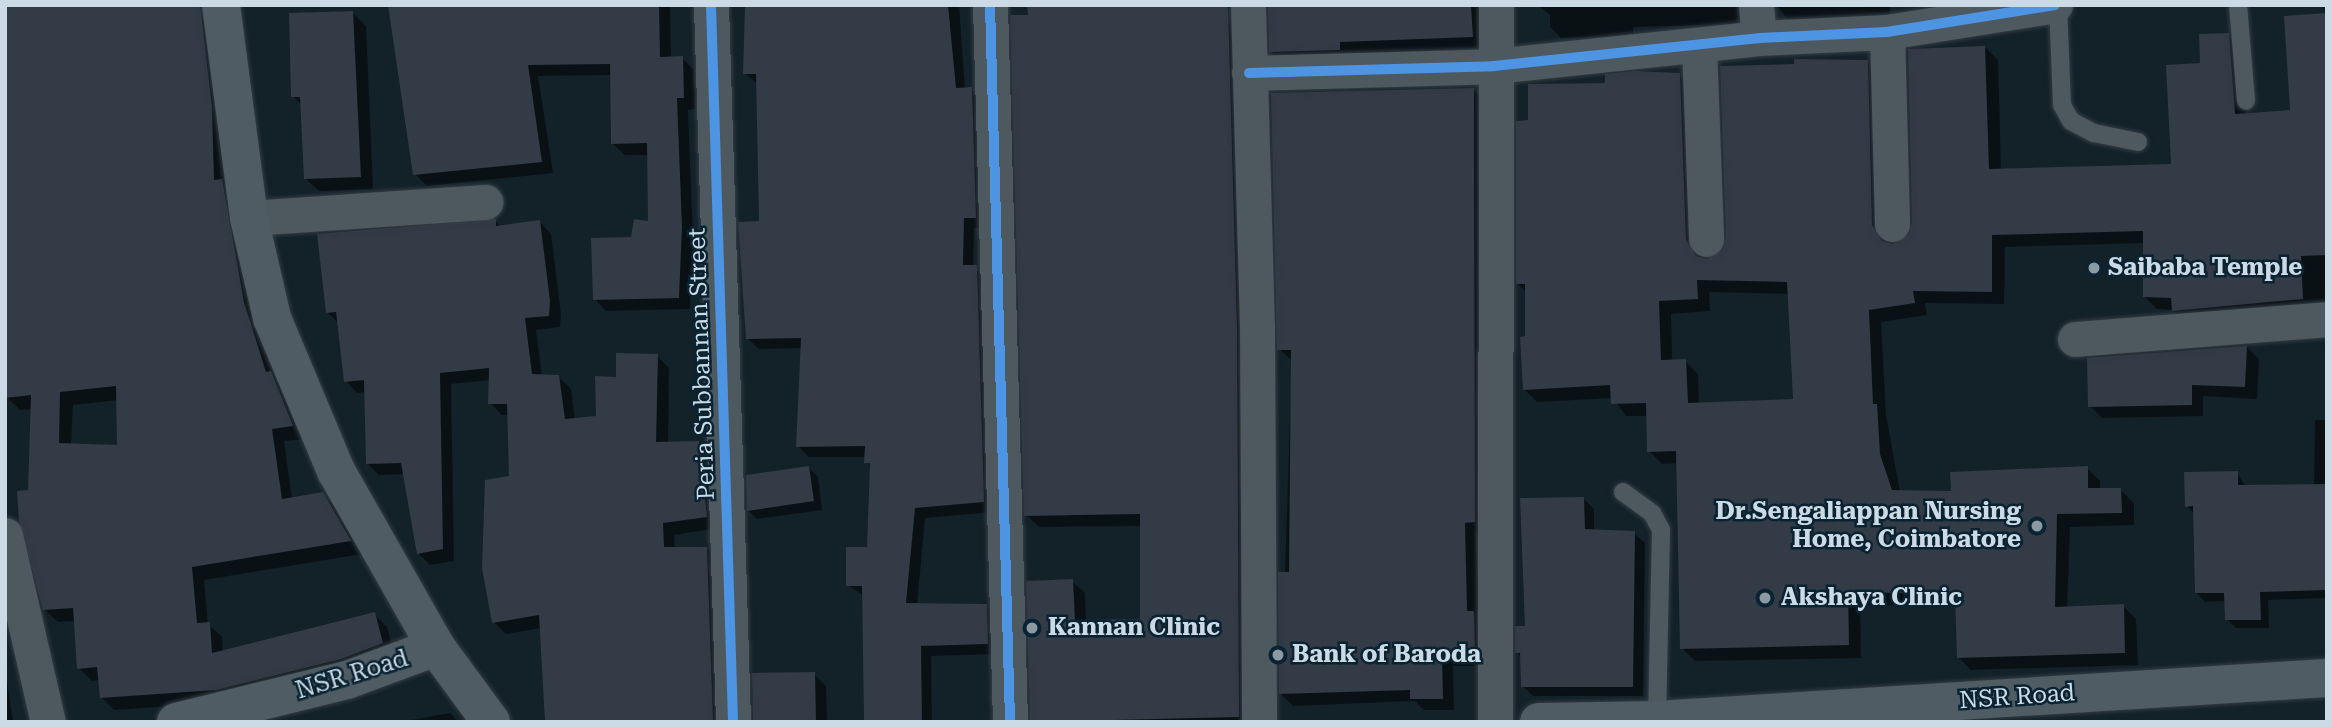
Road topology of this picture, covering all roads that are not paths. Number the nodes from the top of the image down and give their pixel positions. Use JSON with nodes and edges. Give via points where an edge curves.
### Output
{"nodes":[{"id":1,"x":221,"y":5,"type":"edge"},
{"id":2,"x":711,"y":5,"type":"edge"},
{"id":3,"x":990,"y":5,"type":"edge"},
{"id":4,"x":1248,"y":5,"type":"edge"},
{"id":5,"x":1496,"y":5,"type":"edge"},
{"id":6,"x":2057,"y":5,"type":"edge"},
{"id":7,"x":2238,"y":5,"type":"edge"},
{"id":8,"x":1758,"y":22,"type":"edge"},
{"id":9,"x":1887,"y":32,"type":"junction"},
{"id":10,"x":1699,"y":46,"type":"junction"},
{"id":11,"x":1494,"y":66,"type":"junction"},
{"id":12,"x":1250,"y":73,"type":"junction"},
{"id":13,"x":2246,"y":101,"type":"dead end"},
{"id":14,"x":2138,"y":142,"type":"dead end"},
{"id":15,"x":485,"y":202,"type":"dead end"},
{"id":16,"x":249,"y":218,"type":"junction"},
{"id":17,"x":1892,"y":224,"type":"dead end"},
{"id":18,"x":1706,"y":239,"type":"dead end"},
{"id":19,"x":2327,"y":319,"type":"edge"},
{"id":20,"x":2075,"y":339,"type":"dead end"},
{"id":21,"x":1623,"y":492,"type":"dead end"},
{"id":22,"x":5,"y":535,"type":"edge"},
{"id":23,"x":436,"y":647,"type":"junction"},
{"id":24,"x":2327,"y":678,"type":"edge"},
{"id":25,"x":1657,"y":720,"type":"junction"},
{"id":26,"x":48,"y":722,"type":"edge"},
{"id":27,"x":176,"y":722,"type":"edge"},
{"id":28,"x":491,"y":722,"type":"edge"},
{"id":29,"x":733,"y":722,"type":"edge"},
{"id":30,"x":1010,"y":722,"type":"edge"},
{"id":31,"x":1259,"y":722,"type":"edge"},
{"id":32,"x":1495,"y":722,"type":"edge"},
{"id":33,"x":1539,"y":722,"type":"edge"}],
"edges":[{"from":1,"to":16,"type":"main road"},
{"from":2,"to":29,"type":"street","name":"Peria Subbannan Street"},
{"from":3,"to":30,"type":"street"},
{"from":4,"to":12,"type":"street"},
{"from":5,"to":11,"type":"street"},
{"from":6,"to":9,"type":"street"},
{"from":6,"to":14,"type":"lane","via":[[2063,104],[2071,121],[2094,133]]},
{"from":7,"to":13,"type":"lane"},
{"from":8,"to":9,"type":"street"},
{"from":8,"to":10,"type":"street"},
{"from":9,"to":17,"type":"street"},
{"from":10,"to":11,"type":"street"},
{"from":10,"to":18,"type":"street"},
{"from":11,"to":12,"type":"street"},
{"from":11,"to":32,"type":"street"},
{"from":12,"to":31,"type":"street"},
{"from":15,"to":16,"type":"street"},
{"from":16,"to":23,"type":"main road","via":[[272,318],[336,471]]},
{"from":19,"to":20,"type":"street"},
{"from":21,"to":25,"type":"lane","via":[[1652,513],[1661,530]]},
{"from":22,"to":26,"type":"street"},
{"from":23,"to":27,"type":"main road","name":"NSR Road","via":[[348,680]]},
{"from":23,"to":28,"type":"main road","name":"NSR Road"},
{"from":24,"to":25,"type":"main road","name":"NSR Road"},
{"from":25,"to":33,"type":"main road","name":"NSR Road"}]}
